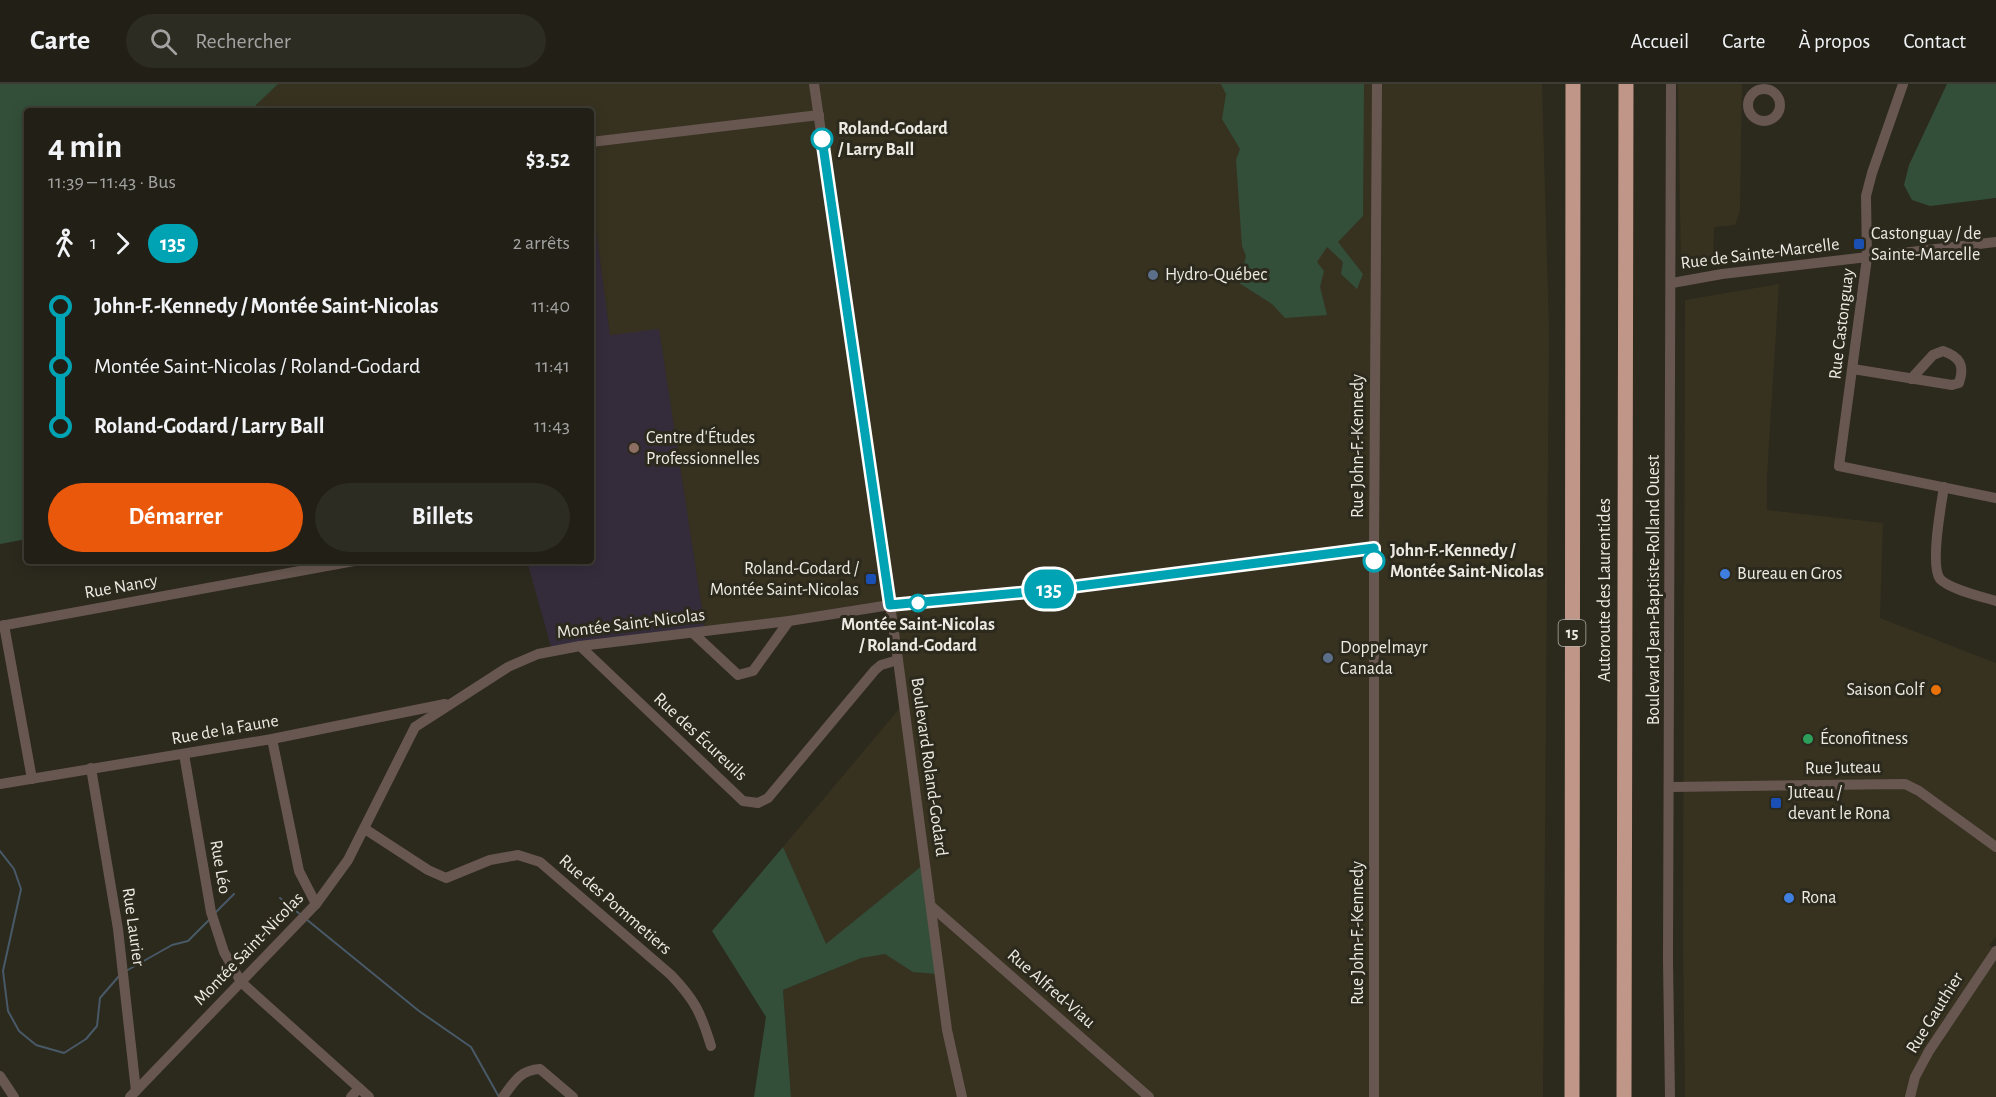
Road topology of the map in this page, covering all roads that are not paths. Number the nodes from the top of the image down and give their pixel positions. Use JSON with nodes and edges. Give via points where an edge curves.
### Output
{"nodes":[{"id":1,"x":814,"y":84,"type":"edge"},
{"id":2,"x":1377,"y":84,"type":"edge"},
{"id":3,"x":1573,"y":84,"type":"edge"},
{"id":4,"x":1626,"y":84,"type":"edge"},
{"id":5,"x":1671,"y":84,"type":"edge"},
{"id":6,"x":1903,"y":84,"type":"edge"},
{"id":7,"x":819,"y":115,"type":"junction"},
{"id":8,"x":594,"y":141,"type":"edge"},
{"id":9,"x":1996,"y":242,"type":"edge"},
{"id":10,"x":1867,"y":258,"type":"junction"},
{"id":11,"x":1671,"y":283,"type":"junction"},
{"id":12,"x":1853,"y":369,"type":"junction"},
{"id":13,"x":1911,"y":378,"type":"junction"},
{"id":14,"x":1944,"y":488,"type":"junction"},
{"id":15,"x":1996,"y":498,"type":"edge"},
{"id":16,"x":1374,"y":548,"type":"junction"},
{"id":17,"x":338,"y":564,"type":"edge"},
{"id":18,"x":1996,"y":601,"type":"edge"},
{"id":19,"x":890,"y":605,"type":"junction"},
{"id":20,"x":789,"y":621,"type":"junction"},
{"id":21,"x":2,"y":625,"type":"edge"},
{"id":22,"x":693,"y":633,"type":"junction"},
{"id":23,"x":580,"y":646,"type":"junction"},
{"id":24,"x":898,"y":660,"type":"junction"},
{"id":25,"x":454,"y":702,"type":"junction"},
{"id":26,"x":272,"y":739,"type":"junction"},
{"id":27,"x":184,"y":754,"type":"junction"},
{"id":28,"x":91,"y":768,"type":"junction"},
{"id":29,"x":32,"y":779,"type":"junction"},
{"id":30,"x":0,"y":784,"type":"edge"},
{"id":31,"x":1670,"y":787,"type":"junction"},
{"id":32,"x":365,"y":829,"type":"junction"},
{"id":33,"x":1996,"y":847,"type":"edge"},
{"id":34,"x":316,"y":904,"type":"junction"},
{"id":35,"x":932,"y":906,"type":"junction"},
{"id":36,"x":1996,"y":951,"type":"edge"},
{"id":37,"x":241,"y":982,"type":"junction"},
{"id":38,"x":711,"y":1046,"type":"dead end"},
{"id":39,"x":0,"y":1076,"type":"edge"},
{"id":40,"x":359,"y":1088,"type":"junction"},
{"id":41,"x":133,"y":1094,"type":"edge"},
{"id":42,"x":14,"y":1097,"type":"edge"},
{"id":43,"x":351,"y":1097,"type":"edge"},
{"id":44,"x":369,"y":1097,"type":"edge"},
{"id":45,"x":503,"y":1097,"type":"edge"},
{"id":46,"x":573,"y":1097,"type":"edge"},
{"id":47,"x":962,"y":1097,"type":"edge"},
{"id":48,"x":1149,"y":1097,"type":"edge"},
{"id":49,"x":1374,"y":1097,"type":"edge"},
{"id":50,"x":1572,"y":1097,"type":"edge"},
{"id":51,"x":1624,"y":1097,"type":"edge"},
{"id":52,"x":1670,"y":1097,"type":"edge"},
{"id":53,"x":1910,"y":1097,"type":"edge"}],
"edges":[{"from":1,"to":7,"type":"street","name":"Boulevard Roland-Godard"},
{"from":2,"to":16,"type":"street","name":"Rue John-F.-Kennedy"},
{"from":3,"to":50,"type":"highway","name":"Autoroute des Laurentides","number":"15"},
{"from":4,"to":51,"type":"highway","name":"Autoroute des Laurentides"},
{"from":5,"to":11,"type":"street","name":"Boulevard Jean-Baptiste-Rolland Ouest"},
{"from":6,"to":10,"type":"street","name":"Rue Castonguay","via":[[1866,196]]},
{"from":7,"to":8,"type":"street"},
{"from":7,"to":19,"type":"street","name":"Boulevard Roland-Godard"},
{"from":9,"to":10,"type":"street","name":"Rue de Sainte-Marcelle"},
{"from":10,"to":11,"type":"street","name":"Rue de Sainte-Marcelle"},
{"from":10,"to":12,"type":"street","name":"Rue Castonguay"},
{"from":11,"to":31,"type":"street","name":"Boulevard Jean-Baptiste-Rolland Ouest"},
{"from":12,"to":13,"type":"street"},
{"from":12,"to":14,"type":"street","name":"Rue Castonguay","via":[[1839,466]]},
{"from":13,"to":13,"type":"street","via":[[1952,385],[1959,384],[1963,373],[1953,354],[1942,351]]},
{"from":14,"to":15,"type":"street"},
{"from":14,"to":18,"type":"street","via":[[1938,527],[1939,578],[1947,585]]},
{"from":16,"to":19,"type":"street","name":"Montée Saint-Nicolas","via":[[1040,591]]},
{"from":16,"to":49,"type":"street","name":"Rue John-F.-Kennedy"},
{"from":17,"to":21,"type":"street","name":"Rue Nancy"},
{"from":19,"to":20,"type":"street","name":"Montée Saint-Nicolas"},
{"from":19,"to":24,"type":"street","name":"Boulevard Roland-Godard"},
{"from":20,"to":22,"type":"street","name":"Montée Saint-Nicolas"},
{"from":20,"to":22,"type":"street","via":[[753,671],[738,675]]},
{"from":21,"to":29,"type":"street"},
{"from":22,"to":23,"type":"street","name":"Montée Saint-Nicolas"},
{"from":23,"to":24,"type":"street","name":"Rue des Écureuils","via":[[743,801],[758,803],[768,798],[875,670]]},
{"from":23,"to":25,"type":"street","name":"Montée Saint-Nicolas","via":[[538,654],[508,667]]},
{"from":24,"to":35,"type":"street","name":"Boulevard Roland-Godard"},
{"from":25,"to":26,"type":"street","name":"Rue de la Faune"},
{"from":25,"to":32,"type":"street","name":"Montée Saint-Nicolas","via":[[415,727]]},
{"from":26,"to":27,"type":"street","name":"Rue de la Faune"},
{"from":26,"to":34,"type":"street","via":[[299,871]]},
{"from":27,"to":28,"type":"street","name":"Rue de la Faune"},
{"from":27,"to":37,"type":"street","name":"Rue Léo","via":[[212,912],[224,952]]},
{"from":28,"to":29,"type":"street","name":"Rue de la Faune"},
{"from":28,"to":41,"type":"street","name":"Rue Laurier","via":[[118,929]]},
{"from":29,"to":30,"type":"street","name":"Rue de la Faune"},
{"from":31,"to":33,"type":"street","name":"Rue Juteau","via":[[1905,784]]},
{"from":31,"to":52,"type":"street","name":"Boulevard Jean-Baptiste-Rolland Ouest"},
{"from":32,"to":34,"type":"street","name":"Montée Saint-Nicolas"},
{"from":32,"to":38,"type":"street","name":"Rue des Pommetiers","via":[[446,878],[490,860],[518,855],[540,862],[689,993]]},
{"from":34,"to":37,"type":"street","name":"Montée Saint-Nicolas"},
{"from":35,"to":47,"type":"street","name":"Boulevard Roland-Godard","via":[[946,1030]]},
{"from":35,"to":48,"type":"street","name":"Rue Alfred-Viau"},
{"from":36,"to":53,"type":"street","name":"Rue Gauthier","via":[[1929,1051],[1915,1077]]},
{"from":37,"to":40,"type":"street","name":"Rue Léo"},
{"from":37,"to":41,"type":"street","name":"Montée Saint-Nicolas"},
{"from":39,"to":42,"type":"street"},
{"from":40,"to":43,"type":"street"},
{"from":40,"to":44,"type":"street","name":"Rue Léo"},
{"from":45,"to":46,"type":"street","via":[[519,1076],[540,1069]]}]}
